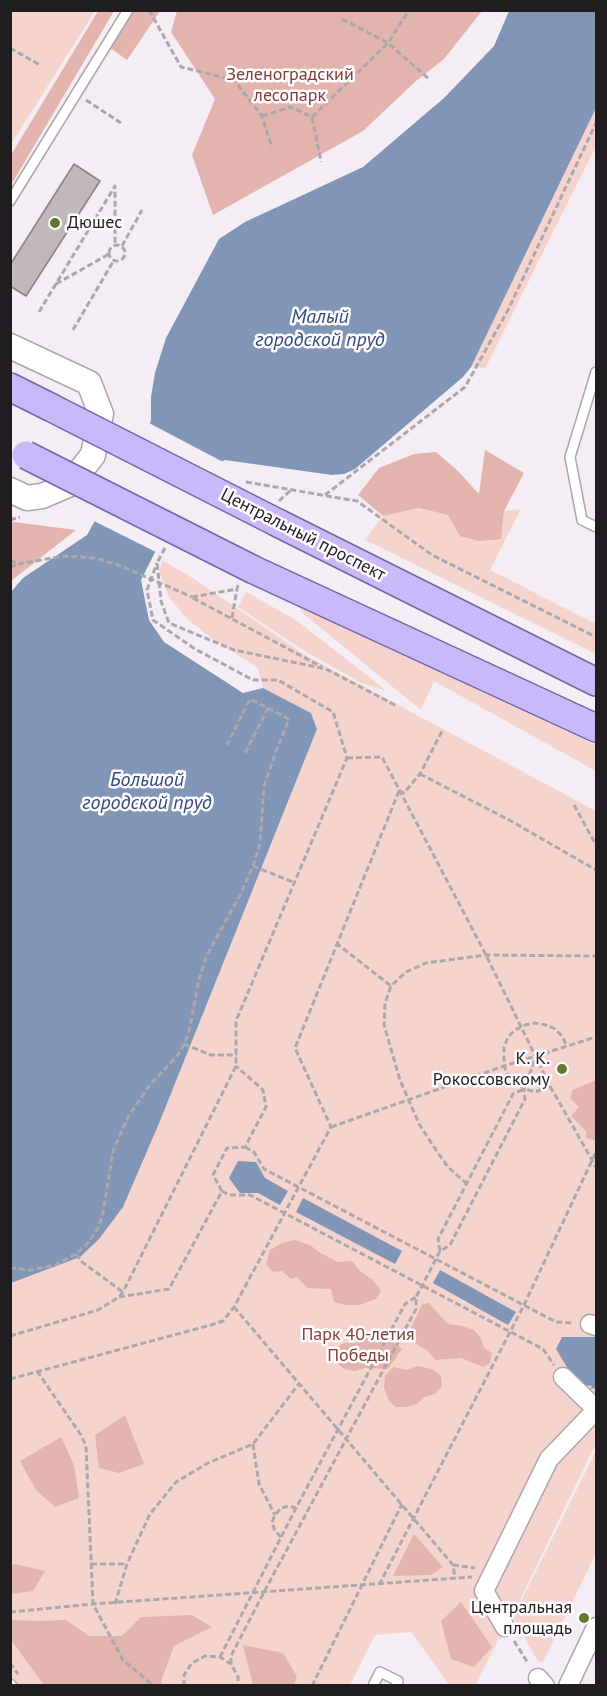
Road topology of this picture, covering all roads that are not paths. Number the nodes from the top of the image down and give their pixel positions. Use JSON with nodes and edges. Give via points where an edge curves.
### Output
{"nodes":[{"id":1,"x":128,"y":10,"type":"edge"},
{"id":2,"x":10,"y":201,"type":"edge"},
{"id":3,"x":10,"y":346,"type":"edge"},
{"id":4,"x":597,"y":372,"type":"edge"},
{"id":5,"x":10,"y":387,"type":"edge"},
{"id":6,"x":18,"y":451,"type":"edge"},
{"id":7,"x":10,"y":490,"type":"edge"},
{"id":8,"x":597,"y":527,"type":"edge"},
{"id":9,"x":597,"y":682,"type":"edge"},
{"id":10,"x":597,"y":728,"type":"edge"},
{"id":11,"x":563,"y":1377,"type":"road end"},
{"id":12,"x":597,"y":1409,"type":"edge"},
{"id":13,"x":597,"y":1626,"type":"edge"},
{"id":14,"x":505,"y":1627,"type":"road end"},
{"id":15,"x":373,"y":1686,"type":"edge"},
{"id":16,"x":396,"y":1686,"type":"edge"},
{"id":17,"x":568,"y":1686,"type":"edge"}],
"edges":[{"from":1,"to":2,"type":"lane"},
{"from":3,"to":7,"type":"street","via":[[89,383],[101,414],[93,455],[70,484],[27,498]]},
{"from":4,"to":8,"type":"lane","via":[[570,457],[582,520]]},
{"from":5,"to":9,"type":"main road","name":"Центральный проспект","bridge":true},
{"from":6,"to":10,"type":"main road","bridge":true,"via":[[246,579]]},
{"from":11,"to":12,"type":"street"},
{"from":12,"to":14,"type":"street","via":[[549,1459],[484,1574],[484,1591]]},
{"from":13,"to":17,"type":"street"},
{"from":15,"to":16,"type":"lane","via":[[380,1672],[398,1681]]}]}
